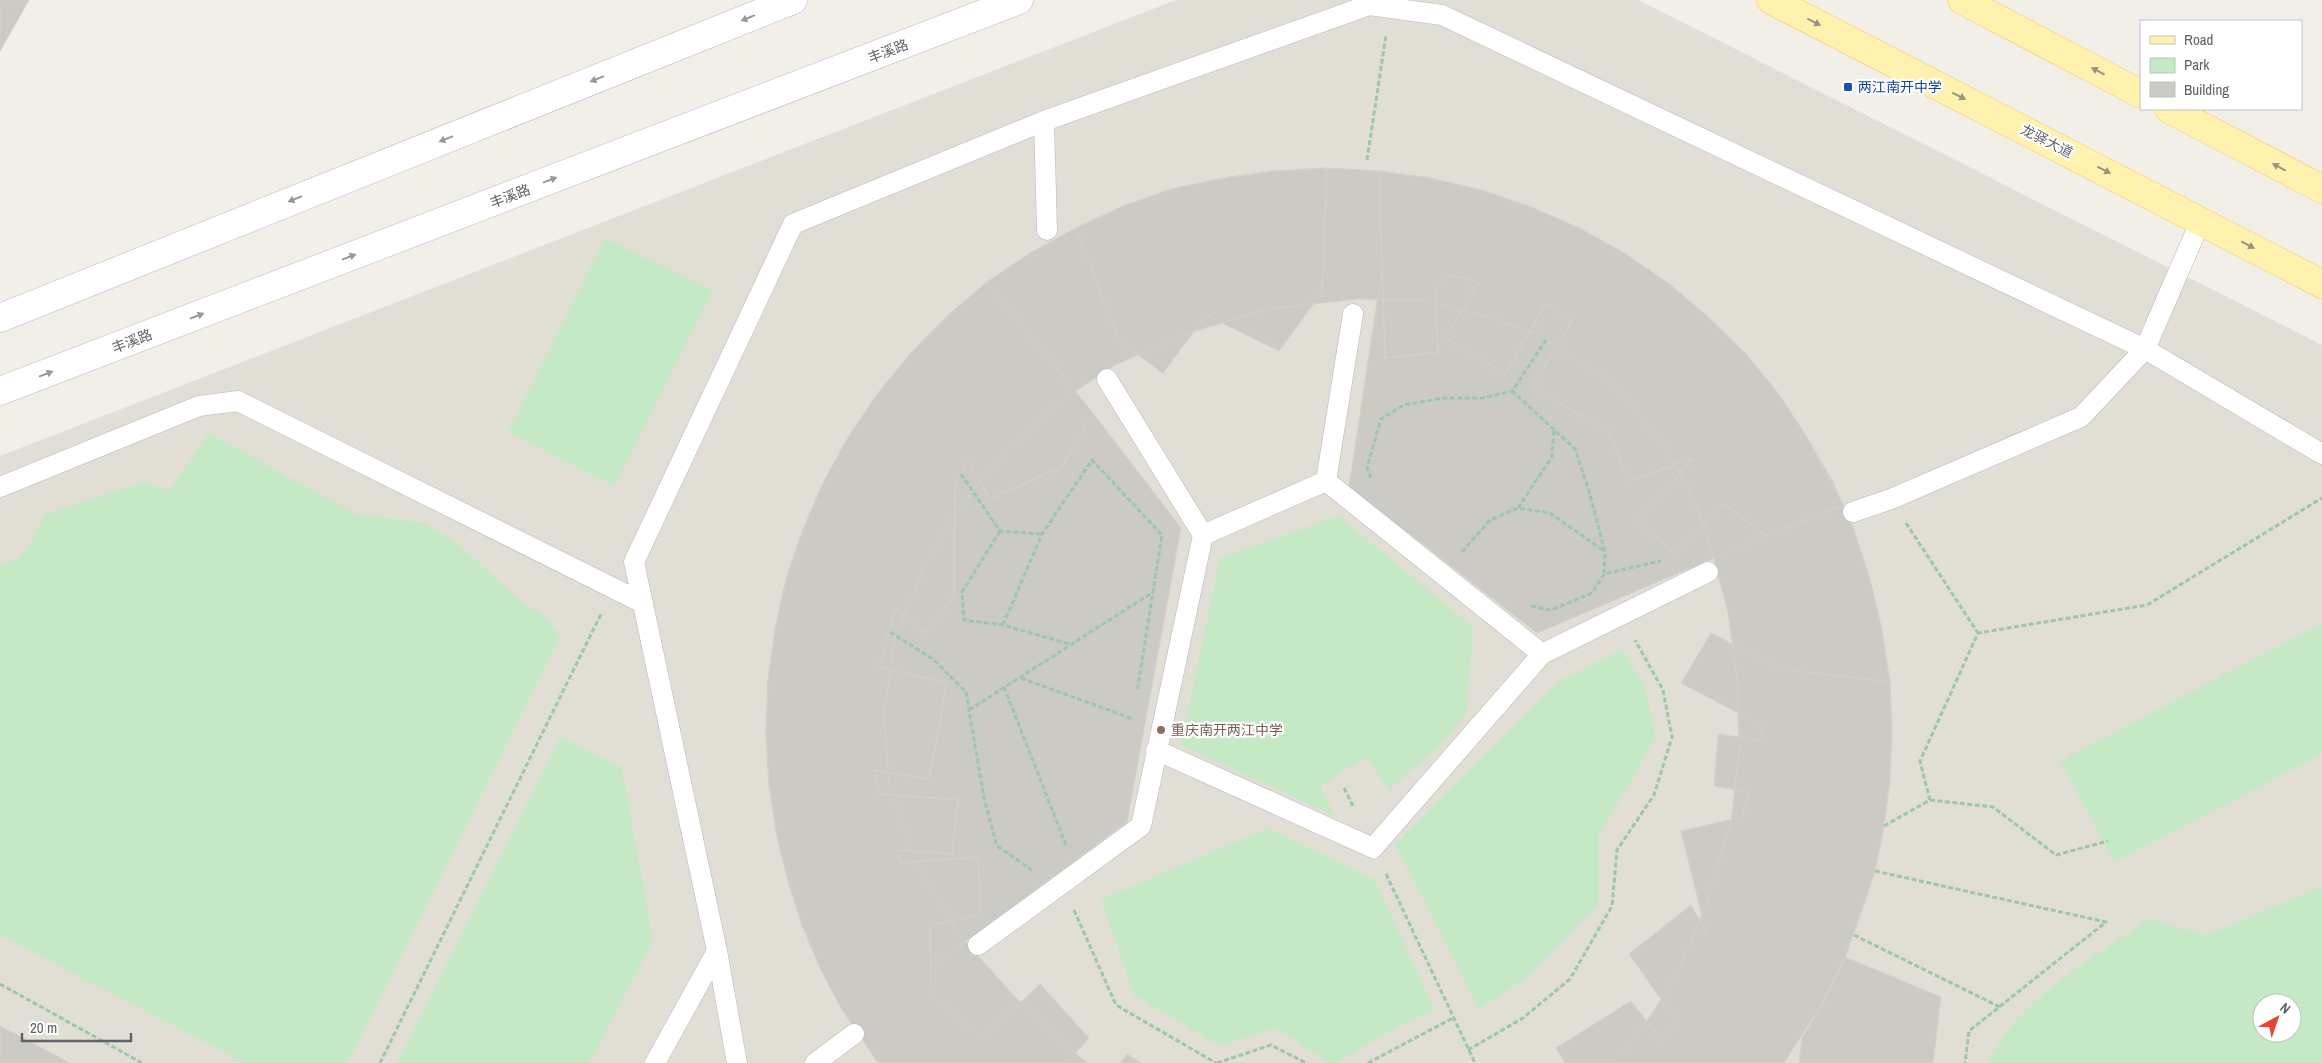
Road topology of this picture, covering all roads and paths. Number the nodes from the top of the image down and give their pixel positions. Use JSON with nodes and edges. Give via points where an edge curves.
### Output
{"nodes":[{"id":1,"x":793,"y":0,"type":"edge"},
{"id":2,"x":1019,"y":0,"type":"edge"},
{"id":3,"x":1771,"y":0,"type":"edge"},
{"id":4,"x":1962,"y":0,"type":"edge"},
{"id":5,"x":1390,"y":8,"type":"junction"},
{"id":6,"x":2140,"y":93,"type":"edge"},
{"id":7,"x":2171,"y":110,"type":"edge"},
{"id":8,"x":1044,"y":121,"type":"junction"},
{"id":9,"x":1367,"y":160,"type":"dead end"},
{"id":10,"x":2322,"y":189,"type":"edge"},
{"id":11,"x":2201,"y":220,"type":"junction"},
{"id":12,"x":1047,"y":230,"type":"dead end"},
{"id":13,"x":2322,"y":284,"type":"edge"},
{"id":14,"x":1353,"y":314,"type":"dead end"},
{"id":15,"x":0,"y":318,"type":"edge"},
{"id":16,"x":1546,"y":340,"type":"dead end"},
{"id":17,"x":2145,"y":349,"type":"junction"},
{"id":18,"x":1107,"y":379,"type":"dead end"},
{"id":19,"x":0,"y":391,"type":"edge"},
{"id":20,"x":1512,"y":391,"type":"junction"},
{"id":21,"x":1554,"y":428,"type":"junction"},
{"id":22,"x":2322,"y":454,"type":"edge"},
{"id":23,"x":961,"y":474,"type":"dead end"},
{"id":24,"x":1372,"y":480,"type":"dead end"},
{"id":25,"x":1326,"y":481,"type":"junction"},
{"id":26,"x":0,"y":487,"type":"edge"},
{"id":27,"x":2322,"y":498,"type":"edge"},
{"id":28,"x":1891,"y":499,"type":"junction"},
{"id":29,"x":1518,"y":508,"type":"junction"},
{"id":30,"x":1853,"y":512,"type":"dead end"},
{"id":31,"x":1000,"y":531,"type":"junction"},
{"id":32,"x":1042,"y":534,"type":"junction"},
{"id":33,"x":1203,"y":535,"type":"junction"},
{"id":34,"x":1605,"y":552,"type":"junction"},
{"id":35,"x":1468,"y":559,"type":"dead end"},
{"id":36,"x":1670,"y":559,"type":"dead end"},
{"id":37,"x":1708,"y":572,"type":"dead end"},
{"id":38,"x":1604,"y":574,"type":"junction"},
{"id":39,"x":613,"y":589,"type":"junction"},
{"id":40,"x":1153,"y":592,"type":"junction"},
{"id":41,"x":642,"y":603,"type":"junction"},
{"id":42,"x":1525,"y":604,"type":"dead end"},
{"id":43,"x":1621,"y":615,"type":"junction"},
{"id":44,"x":1003,"y":625,"type":"junction"},
{"id":45,"x":890,"y":632,"type":"dead end"},
{"id":46,"x":1978,"y":632,"type":"junction"},
{"id":47,"x":1073,"y":645,"type":"junction"},
{"id":48,"x":1542,"y":654,"type":"junction"},
{"id":49,"x":1021,"y":677,"type":"junction"},
{"id":50,"x":1004,"y":687,"type":"junction"},
{"id":51,"x":1136,"y":699,"type":"dead end"},
{"id":52,"x":1134,"y":709,"type":"dead end"},
{"id":53,"x":969,"y":710,"type":"junction"},
{"id":54,"x":1133,"y":719,"type":"junction"},
{"id":55,"x":1131,"y":728,"type":"dead end"},
{"id":56,"x":1156,"y":750,"type":"junction"},
{"id":57,"x":1344,"y":788,"type":"dead end"},
{"id":58,"x":1930,"y":800,"type":"junction"},
{"id":59,"x":1884,"y":826,"type":"dead end"},
{"id":60,"x":2108,"y":840,"type":"dead end"},
{"id":61,"x":1374,"y":848,"type":"junction"},
{"id":62,"x":1068,"y":852,"type":"dead end"},
{"id":63,"x":1875,"y":870,"type":"dead end"},
{"id":64,"x":1037,"y":874,"type":"dead end"},
{"id":65,"x":1063,"y":884,"type":"junction"},
{"id":66,"x":1854,"y":935,"type":"dead end"},
{"id":67,"x":978,"y":945,"type":"dead end"},
{"id":68,"x":717,"y":952,"type":"junction"},
{"id":69,"x":0,"y":984,"type":"edge"},
{"id":70,"x":2000,"y":1007,"type":"junction"},
{"id":71,"x":1453,"y":1018,"type":"junction"},
{"id":72,"x":854,"y":1034,"type":"dead end"},
{"id":73,"x":1468,"y":1050,"type":"junction"},
{"id":74,"x":142,"y":1063,"type":"edge"},
{"id":75,"x":380,"y":1063,"type":"edge"},
{"id":76,"x":655,"y":1063,"type":"edge"},
{"id":77,"x":737,"y":1063,"type":"edge"},
{"id":78,"x":815,"y":1063,"type":"edge"},
{"id":79,"x":1216,"y":1063,"type":"edge"},
{"id":80,"x":1306,"y":1063,"type":"edge"},
{"id":81,"x":1368,"y":1063,"type":"edge"},
{"id":82,"x":1475,"y":1063,"type":"edge"},
{"id":83,"x":1965,"y":1063,"type":"edge"}],
"edges":[{"from":1,"to":15,"type":"main road","one_way":true},
{"from":19,"to":2,"type":"main road","name":"丰溪路","one_way":true},
{"from":3,"to":11,"type":"main road","name":"龙驿大道","one_way":true},
{"from":6,"to":4,"type":"main road","one_way":true},
{"from":5,"to":8,"type":"lane","via":[[1369,5]]},
{"from":5,"to":9,"type":"path"},
{"from":5,"to":17,"type":"lane","via":[[1442,15]]},
{"from":10,"to":7,"type":"main road","one_way":true},
{"from":8,"to":12,"type":"lane"},
{"from":8,"to":41,"type":"lane","via":[[794,224],[634,562]]},
{"from":11,"to":13,"type":"main road","name":"龙驿大道","one_way":true},
{"from":11,"to":17,"type":"lane"},
{"from":14,"to":25,"type":"lane"},
{"from":16,"to":20,"type":"path"},
{"from":17,"to":22,"type":"lane"},
{"from":17,"to":28,"type":"lane","via":[[2081,417]]},
{"from":18,"to":33,"type":"lane"},
{"from":20,"to":21,"type":"path"},
{"from":20,"to":24,"type":"path","via":[[1483,398],[1444,398],[1404,405],[1381,419],[1367,467]]},
{"from":21,"to":29,"type":"path","via":[[1552,457]]},
{"from":21,"to":34,"type":"path","via":[[1575,449]]},
{"from":23,"to":31,"type":"path"},
{"from":25,"to":33,"type":"lane"},
{"from":25,"to":48,"type":"lane"},
{"from":26,"to":39,"type":"lane","via":[[199,406],[238,400]]},
{"from":27,"to":46,"type":"path","via":[[2147,605]]},
{"from":28,"to":30,"type":"lane"},
{"from":28,"to":46,"type":"path"},
{"from":29,"to":34,"type":"path","via":[[1550,513]]},
{"from":29,"to":35,"type":"path","via":[[1490,520],[1461,553]]},
{"from":31,"to":32,"type":"path"},
{"from":31,"to":44,"type":"path","via":[[962,592],[964,620]]},
{"from":32,"to":40,"type":"path","via":[[1092,460],[1162,535]]},
{"from":32,"to":44,"type":"path"},
{"from":33,"to":56,"type":"lane"},
{"from":34,"to":38,"type":"path"},
{"from":36,"to":38,"type":"path"},
{"from":37,"to":43,"type":"lane"},
{"from":38,"to":42,"type":"path","via":[[1592,593],[1551,610]]},
{"from":39,"to":41,"type":"lane"},
{"from":39,"to":75,"type":"path"},
{"from":40,"to":47,"type":"path"},
{"from":40,"to":51,"type":"path"},
{"from":41,"to":68,"type":"lane"},
{"from":43,"to":48,"type":"lane"},
{"from":43,"to":73,"type":"path","via":[[1663,690],[1672,737],[1654,795],[1617,850],[1612,906],[1570,979],[1523,1018]]},
{"from":44,"to":47,"type":"path"},
{"from":45,"to":53,"type":"path","via":[[933,659],[966,692]]},
{"from":46,"to":58,"type":"path","via":[[1920,761]]},
{"from":47,"to":49,"type":"path"},
{"from":48,"to":61,"type":"lane"},
{"from":49,"to":50,"type":"path"},
{"from":49,"to":54,"type":"path"},
{"from":50,"to":53,"type":"path"},
{"from":50,"to":62,"type":"path"},
{"from":52,"to":54,"type":"path"},
{"from":53,"to":64,"type":"path","via":[[984,800],[997,846]]},
{"from":54,"to":55,"type":"path"},
{"from":56,"to":61,"type":"lane"},
{"from":56,"to":65,"type":"lane","via":[[1141,826]]},
{"from":57,"to":61,"type":"path"},
{"from":58,"to":59,"type":"path"},
{"from":58,"to":60,"type":"path","via":[[1993,807],[2056,855]]},
{"from":61,"to":71,"type":"path"},
{"from":63,"to":70,"type":"path","via":[[2106,922]]},
{"from":65,"to":67,"type":"lane"},
{"from":65,"to":79,"type":"path","via":[[1116,1005]]},
{"from":66,"to":70,"type":"path"},
{"from":68,"to":76,"type":"lane"},
{"from":68,"to":77,"type":"lane"},
{"from":69,"to":74,"type":"path"},
{"from":70,"to":83,"type":"path","via":[[1970,1031]]},
{"from":71,"to":73,"type":"path"},
{"from":71,"to":81,"type":"path"},
{"from":72,"to":78,"type":"lane"},
{"from":73,"to":82,"type":"path"},
{"from":79,"to":80,"type":"path","via":[[1271,1045]]}]}
